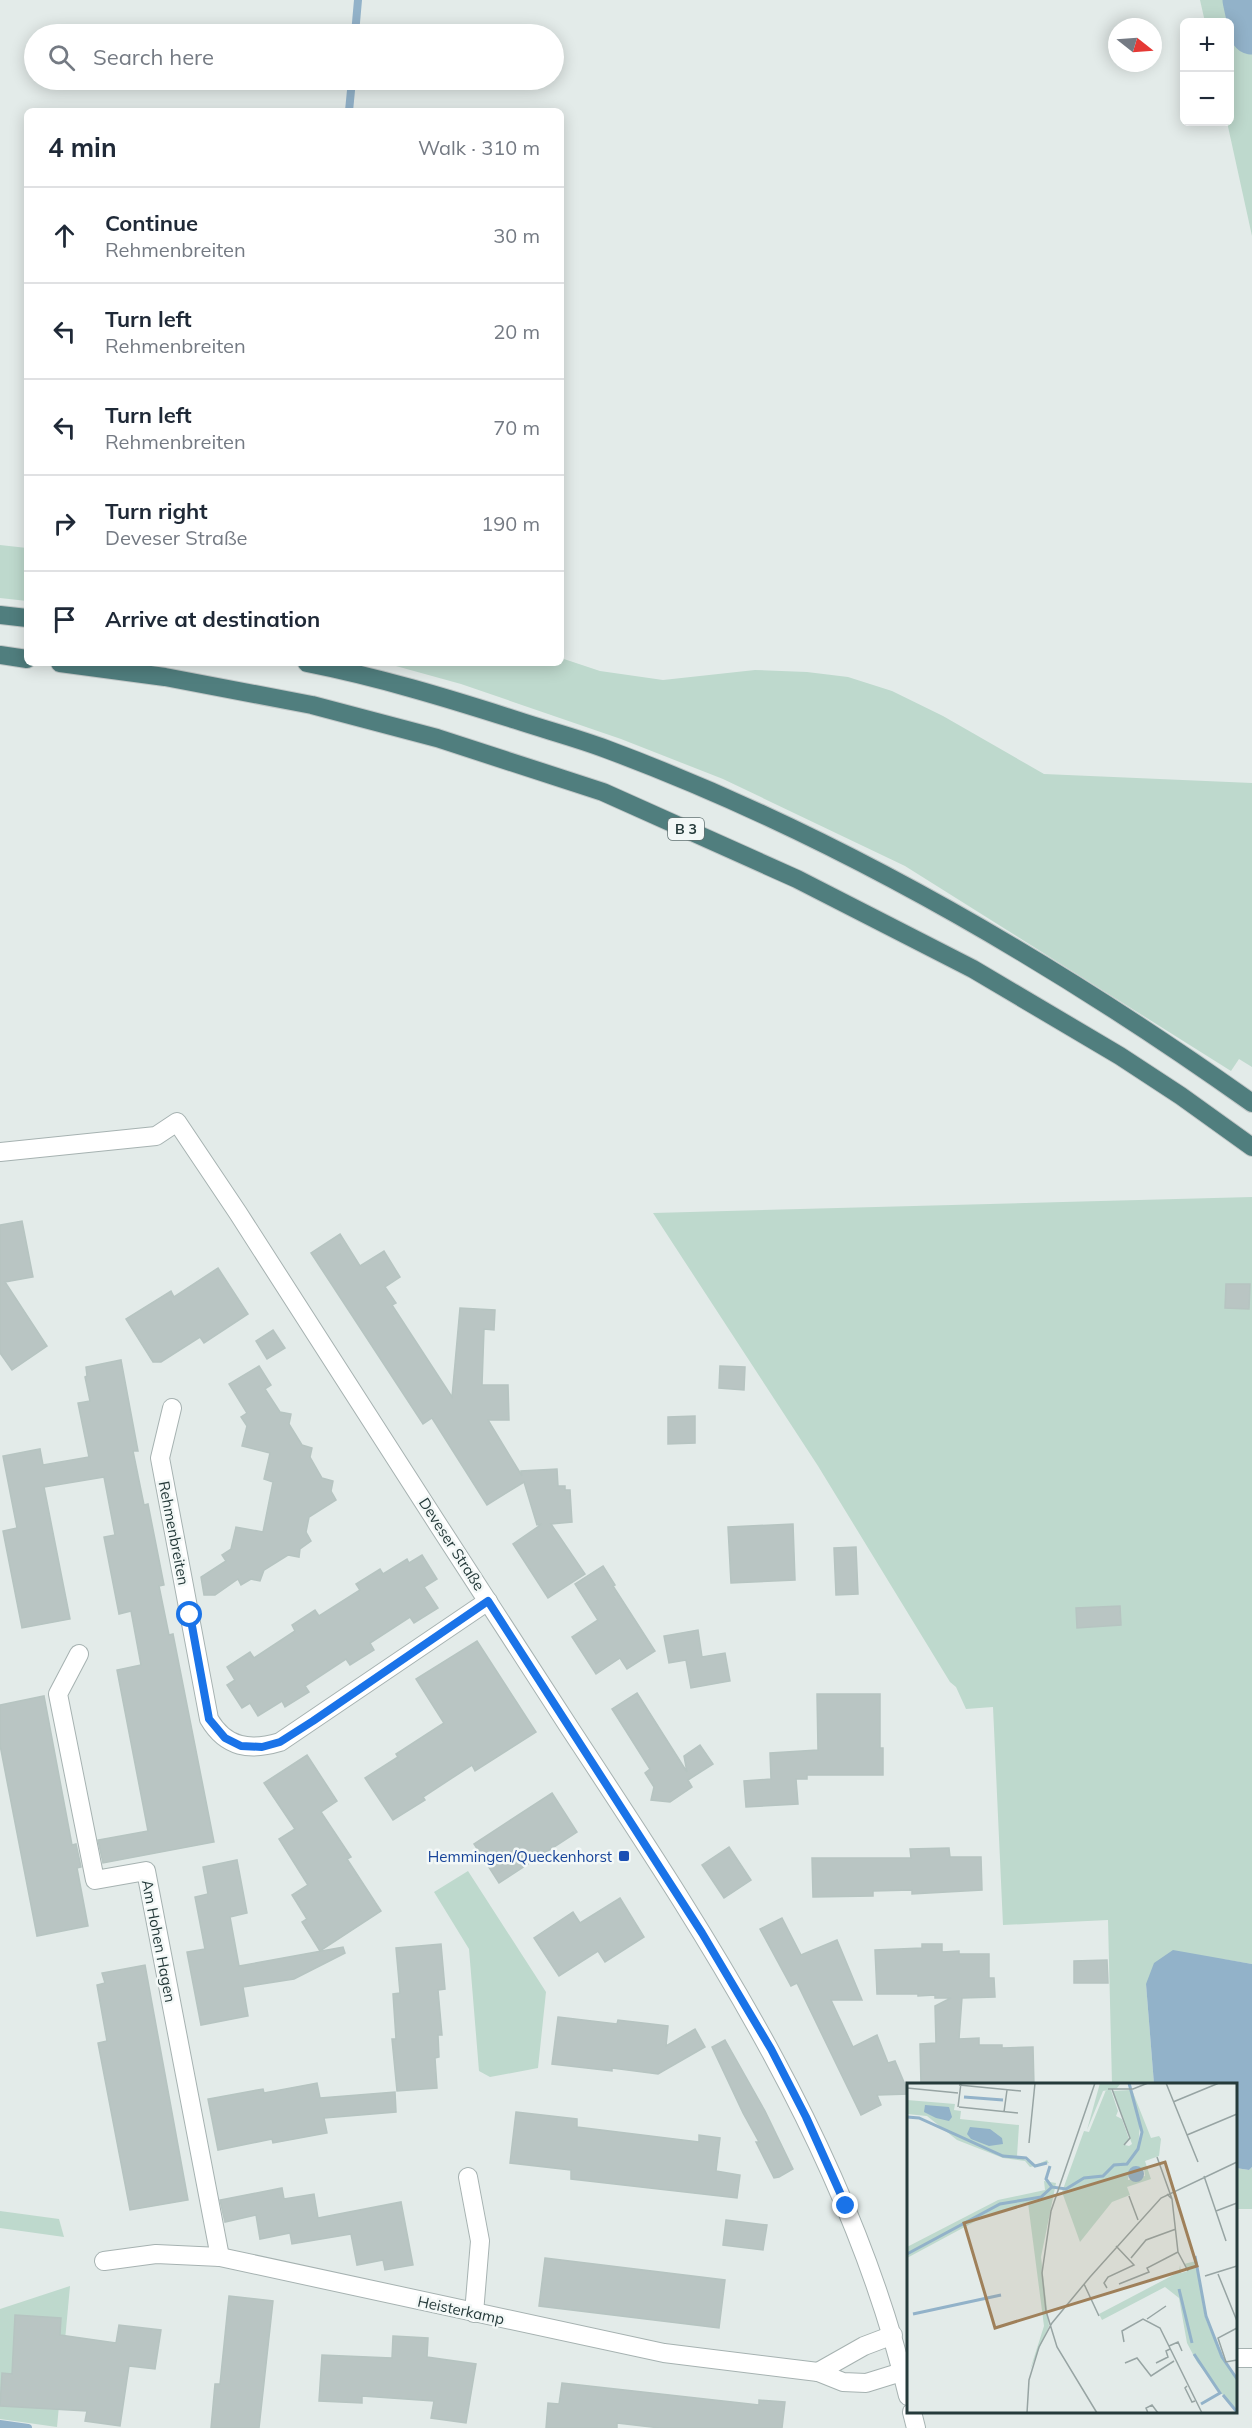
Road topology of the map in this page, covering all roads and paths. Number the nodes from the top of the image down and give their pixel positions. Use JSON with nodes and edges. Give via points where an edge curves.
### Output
{"nodes":[{"id":1,"x":0,"y":615,"type":"edge"},
{"id":2,"x":24,"y":618,"type":"edge"},
{"id":3,"x":0,"y":655,"type":"edge"},
{"id":4,"x":24,"y":659,"type":"edge"},
{"id":5,"x":82,"y":666,"type":"edge"},
{"id":6,"x":319,"y":666,"type":"edge"},
{"id":7,"x":1252,"y":1103,"type":"edge"},
{"id":8,"x":1252,"y":1147,"type":"edge"},
{"id":9,"x":0,"y":1152,"type":"edge"},
{"id":10,"x":172,"y":1408,"type":"dead end"},
{"id":11,"x":488,"y":1601,"type":"junction"},
{"id":12,"x":79,"y":1654,"type":"dead end"},
{"id":13,"x":468,"y":2177,"type":"dead end"},
{"id":14,"x":220,"y":2257,"type":"junction"},
{"id":15,"x":104,"y":2261,"type":"dead end"},
{"id":16,"x":474,"y":2313,"type":"junction"},
{"id":17,"x":892,"y":2335,"type":"junction"},
{"id":18,"x":906,"y":2371,"type":"edge"},
{"id":19,"x":819,"y":2372,"type":"junction"},
{"id":20,"x":912,"y":2413,"type":"edge"},
{"id":21,"x":916,"y":2428,"type":"edge"}],
"edges":[{"from":1,"to":2,"type":"highway"},
{"from":3,"to":4,"type":"highway"},
{"from":5,"to":8,"type":"highway","number":"B 3","via":[[312,705],[437,738],[603,792],[798,879],[973,969],[1120,1056]]},
{"from":6,"to":7,"type":"highway","via":[[443,696],[605,749],[792,829],[993,935],[1101,1000]]},
{"from":9,"to":11,"type":"street","name":"Deveser Straße","via":[[156,1136],[177,1122]]},
{"from":10,"to":11,"type":"street","name":"Rehmenbreiten","via":[[160,1458],[209,1719],[225,1738],[241,1746],[262,1747],[280,1742]]},
{"from":11,"to":17,"type":"street","name":"Deveser Straße","via":[[702,1933],[771,2049],[846,2206]]},
{"from":12,"to":14,"type":"street","name":"Am Hohen Hagen","via":[[58,1694],[95,1880],[146,1871]]},
{"from":13,"to":16,"type":"street","via":[[480,2241]]},
{"from":14,"to":15,"type":"street","name":"Heisterkamp","via":[[156,2254]]},
{"from":14,"to":16,"type":"street","name":"Heisterkamp"},
{"from":16,"to":19,"type":"street","name":"Heisterkamp","via":[[664,2353]]},
{"from":17,"to":18,"type":"street","name":"Deveser Straße"},
{"from":17,"to":19,"type":"street"},
{"from":18,"to":19,"type":"street","name":"Heisterkamp","via":[[866,2383],[843,2382]]},
{"from":20,"to":21,"type":"street"}]}
